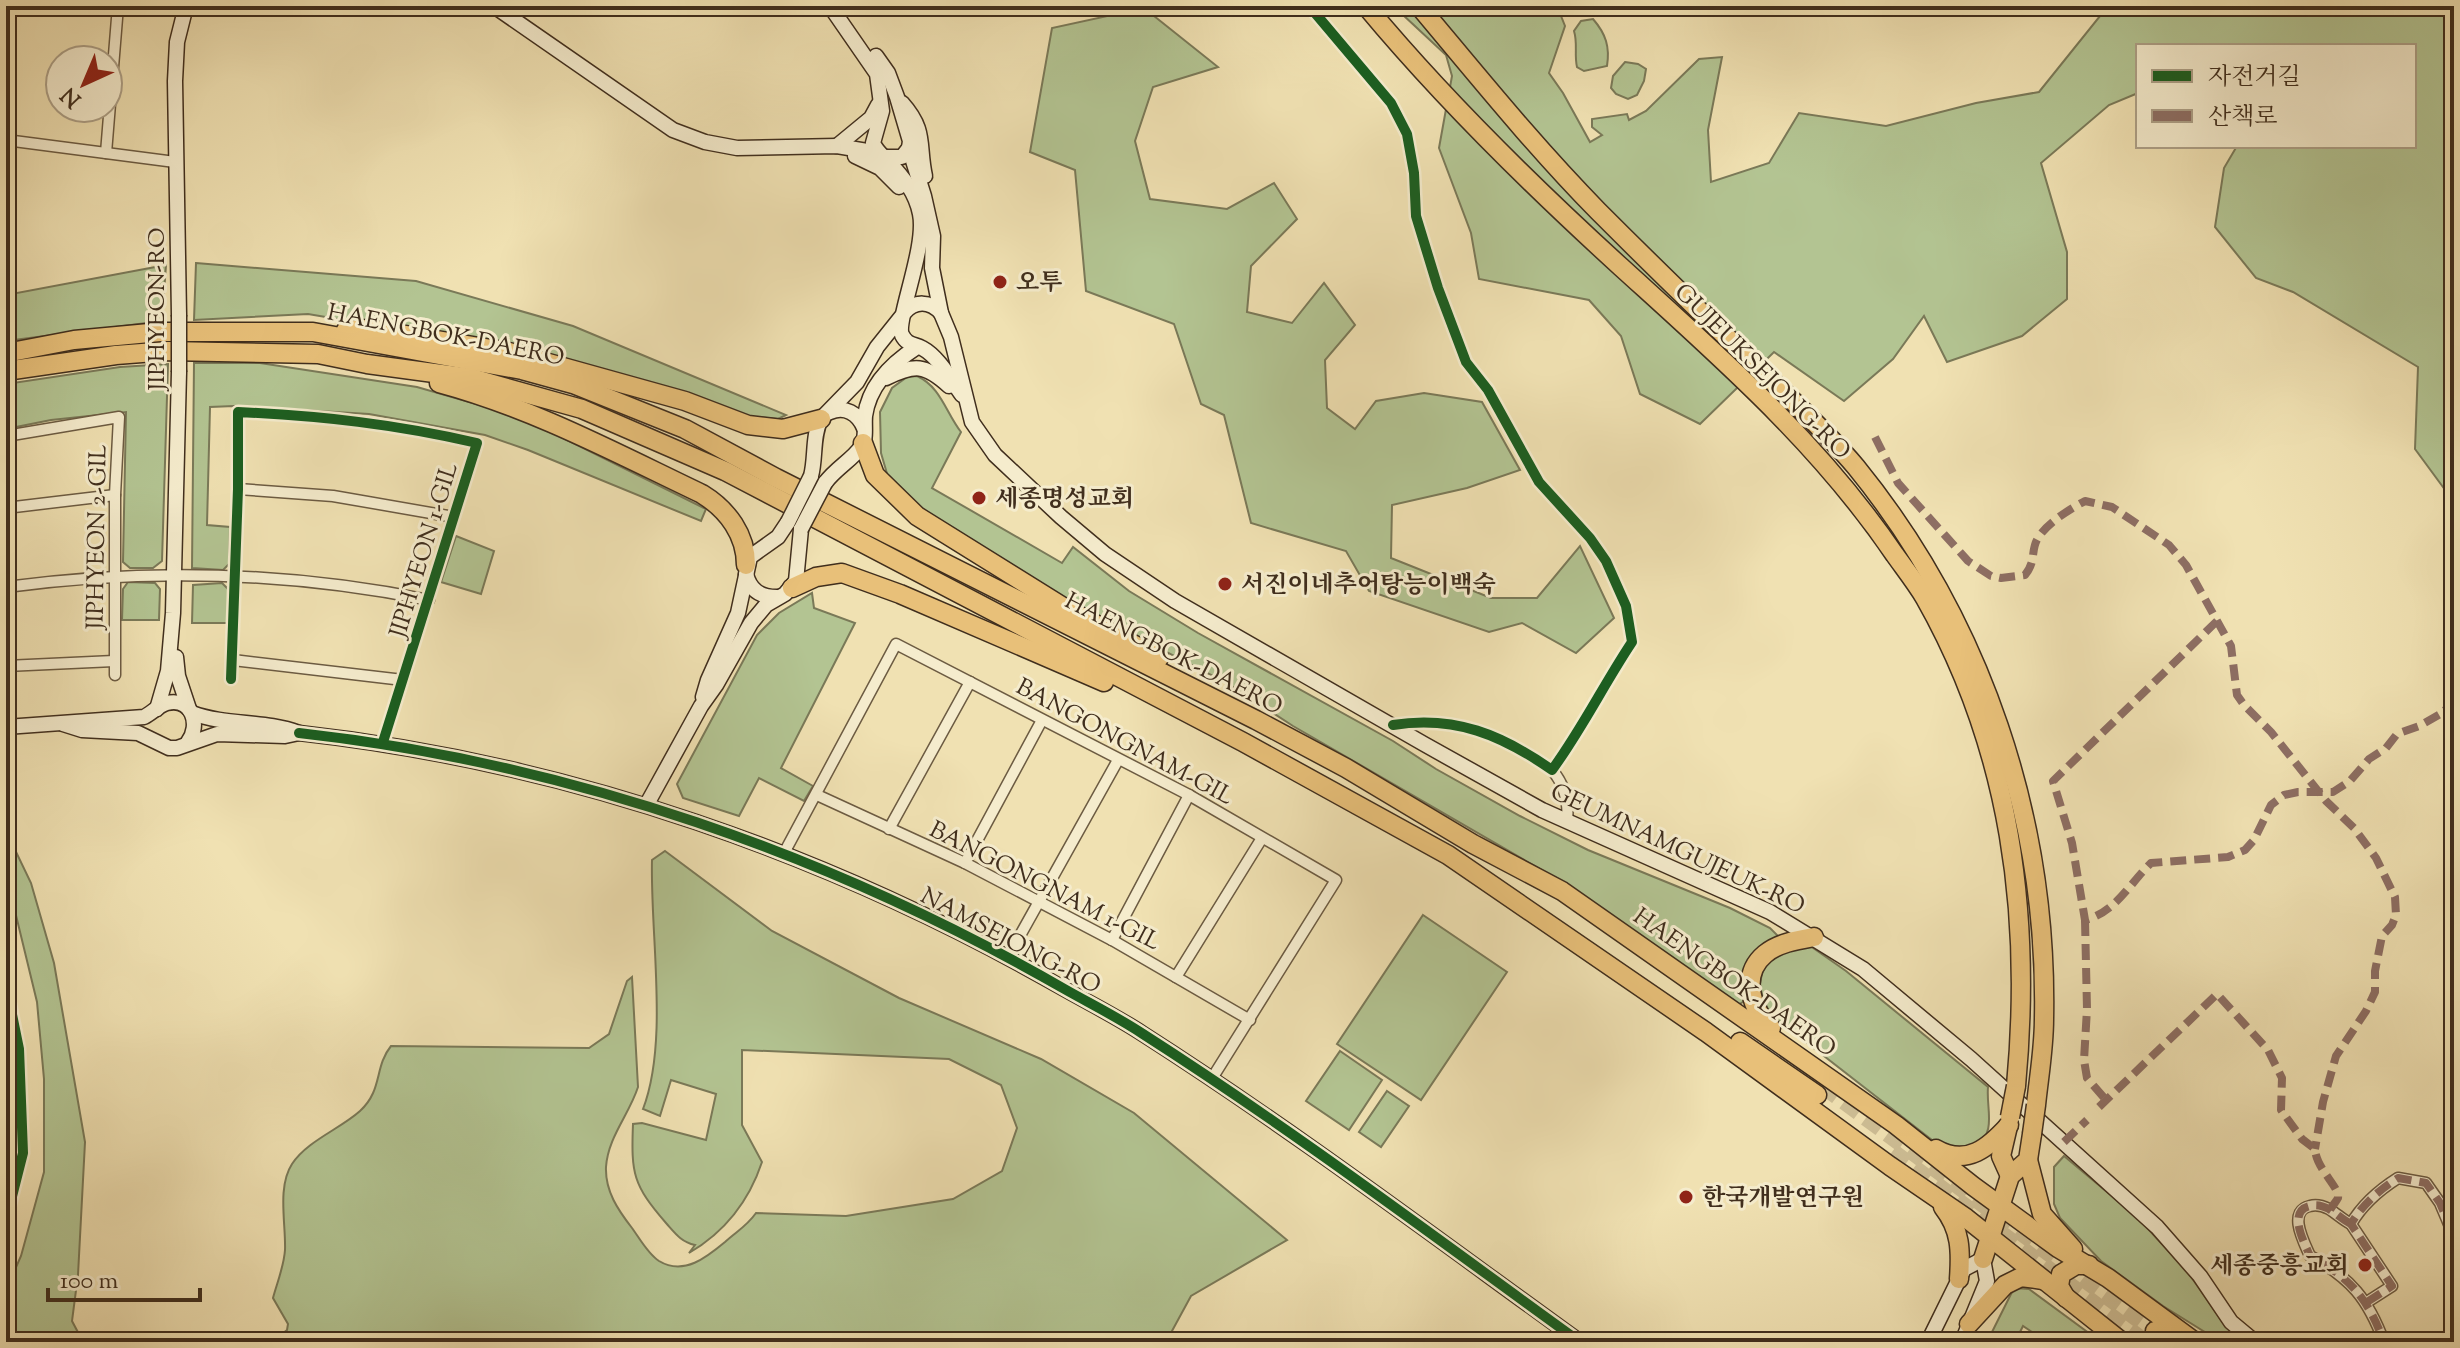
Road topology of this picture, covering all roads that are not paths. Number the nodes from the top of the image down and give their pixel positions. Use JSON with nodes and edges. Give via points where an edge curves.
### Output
{"nodes":[{"id":1,"x":118,"y":6,"type":"edge"},
{"id":2,"x":186,"y":6,"type":"edge"},
{"id":3,"x":494,"y":6,"type":"edge"},
{"id":4,"x":833,"y":6,"type":"edge"},
{"id":5,"x":1366,"y":6,"type":"edge"},
{"id":6,"x":1419,"y":6,"type":"edge"},
{"id":7,"x":1315,"y":8,"type":"edge"},
{"id":8,"x":897,"y":97,"type":"junction"},
{"id":9,"x":881,"y":99,"type":"junction"},
{"id":10,"x":877,"y":128,"type":"junction"},
{"id":11,"x":906,"y":128,"type":"junction"},
{"id":12,"x":6,"y":140,"type":"edge"},
{"id":13,"x":837,"y":146,"type":"junction"},
{"id":14,"x":909,"y":148,"type":"junction"},
{"id":15,"x":106,"y":153,"type":"junction"},
{"id":16,"x":882,"y":155,"type":"junction"},
{"id":17,"x":175,"y":162,"type":"junction"},
{"id":18,"x":927,"y":235,"type":"junction"},
{"id":19,"x":916,"y":269,"type":"junction"},
{"id":20,"x":902,"y":315,"type":"junction"},
{"id":21,"x":942,"y":317,"type":"junction"},
{"id":22,"x":313,"y":332,"type":"junction"},
{"id":23,"x":877,"y":347,"type":"junction"},
{"id":24,"x":919,"y":348,"type":"junction"},
{"id":25,"x":6,"y":353,"type":"edge"},
{"id":26,"x":367,"y":364,"type":"junction"},
{"id":27,"x":6,"y":371,"type":"edge"},
{"id":28,"x":878,"y":383,"type":"junction"},
{"id":29,"x":964,"y":399,"type":"junction"},
{"id":30,"x":824,"y":416,"type":"junction"},
{"id":31,"x":864,"y":435,"type":"junction"},
{"id":32,"x":6,"y":436,"type":"edge"},
{"id":33,"x":238,"y":489,"type":"junction"},
{"id":34,"x":115,"y":495,"type":"junction"},
{"id":35,"x":6,"y":508,"type":"edge"},
{"id":36,"x":454,"y":517,"type":"junction"},
{"id":37,"x":795,"y":526,"type":"junction"},
{"id":38,"x":746,"y":569,"type":"junction"},
{"id":39,"x":174,"y":575,"type":"junction"},
{"id":40,"x":115,"y":577,"type":"junction"},
{"id":41,"x":235,"y":578,"type":"junction"},
{"id":42,"x":6,"y":587,"type":"edge"},
{"id":43,"x":784,"y":592,"type":"junction"},
{"id":44,"x":429,"y":600,"type":"junction"},
{"id":45,"x":173,"y":613,"type":"junction"},
{"id":46,"x":233,"y":660,"type":"junction"},
{"id":47,"x":114,"y":661,"type":"junction"},
{"id":48,"x":6,"y":666,"type":"edge"},
{"id":49,"x":115,"y":675,"type":"dead end"},
{"id":50,"x":231,"y":679,"type":"dead end"},
{"id":51,"x":403,"y":680,"type":"junction"},
{"id":52,"x":970,"y":682,"type":"junction"},
{"id":53,"x":701,"y":706,"type":"junction"},
{"id":54,"x":155,"y":710,"type":"junction"},
{"id":55,"x":190,"y":711,"type":"junction"},
{"id":56,"x":1042,"y":720,"type":"junction"},
{"id":57,"x":1256,"y":720,"type":"junction"},
{"id":58,"x":63,"y":724,"type":"junction"},
{"id":59,"x":1393,"y":725,"type":"junction"},
{"id":60,"x":6,"y":727,"type":"edge"},
{"id":61,"x":299,"y":733,"type":"junction"},
{"id":62,"x":155,"y":741,"type":"junction"},
{"id":63,"x":188,"y":742,"type":"junction"},
{"id":64,"x":383,"y":742,"type":"junction"},
{"id":65,"x":1243,"y":742,"type":"junction"},
{"id":66,"x":1118,"y":760,"type":"junction"},
{"id":67,"x":1552,"y":770,"type":"junction"},
{"id":68,"x":817,"y":795,"type":"junction"},
{"id":69,"x":1189,"y":795,"type":"junction"},
{"id":70,"x":647,"y":804,"type":"junction"},
{"id":71,"x":1567,"y":822,"type":"junction"},
{"id":72,"x":889,"y":829,"type":"junction"},
{"id":73,"x":1262,"y":838,"type":"junction"},
{"id":74,"x":1473,"y":844,"type":"junction"},
{"id":75,"x":783,"y":855,"type":"junction"},
{"id":76,"x":1448,"y":855,"type":"junction"},
{"id":77,"x":965,"y":863,"type":"junction"},
{"id":78,"x":1040,"y":902,"type":"junction"},
{"id":79,"x":1814,"y":937,"type":"junction"},
{"id":80,"x":1112,"y":940,"type":"junction"},
{"id":81,"x":1008,"y":957,"type":"junction"},
{"id":82,"x":1176,"y":977,"type":"junction"},
{"id":83,"x":1250,"y":1020,"type":"junction"},
{"id":84,"x":1811,"y":1065,"type":"junction"},
{"id":85,"x":1211,"y":1080,"type":"junction"},
{"id":86,"x":2010,"y":1121,"type":"junction"},
{"id":87,"x":1896,"y":1125,"type":"junction"},
{"id":88,"x":1872,"y":1152,"type":"junction"},
{"id":89,"x":2028,"y":1160,"type":"junction"},
{"id":90,"x":2010,"y":1176,"type":"junction"},
{"id":91,"x":1934,"y":1196,"type":"junction"},
{"id":92,"x":2001,"y":1206,"type":"junction"},
{"id":93,"x":2351,"y":1224,"type":"junction"},
{"id":94,"x":2454,"y":1236,"type":"edge"},
{"id":95,"x":1989,"y":1238,"type":"junction"},
{"id":96,"x":1983,"y":1259,"type":"junction"},
{"id":97,"x":2089,"y":1265,"type":"junction"},
{"id":98,"x":1959,"y":1279,"type":"junction"},
{"id":99,"x":2044,"y":1280,"type":"junction"},
{"id":100,"x":2069,"y":1301,"type":"junction"},
{"id":101,"x":2367,"y":1302,"type":"junction"},
{"id":102,"x":1966,"y":1333,"type":"edge"},
{"id":103,"x":1580,"y":1342,"type":"edge"},
{"id":104,"x":1928,"y":1342,"type":"edge"},
{"id":105,"x":2122,"y":1342,"type":"edge"},
{"id":106,"x":2195,"y":1342,"type":"edge"},
{"id":107,"x":2255,"y":1342,"type":"edge"},
{"id":108,"x":2384,"y":1342,"type":"edge"}],
"edges":[{"from":1,"to":15,"type":"street"},
{"from":2,"to":17,"type":"street","name":"JIPHYEON-RO","via":[[176,52]]},
{"from":3,"to":13,"type":"street","via":[[673,130],[737,148]]},
{"from":4,"to":8,"type":"street","via":[[866,41]]},
{"from":4,"to":9,"type":"street","via":[[873,66]]},
{"from":5,"to":86,"type":"highway","name":"GUJEUKSEJONG-RO","bridge":true,"via":[[1467,120],[1799,433],[1863,509],[1924,597],[1980,719],[2014,860],[2022,1017]]},
{"from":6,"to":89,"type":"highway","name":"GUJEUKSEJONG-RO","bridge":true,"via":[[1595,208],[1855,466],[1941,593],[1975,659],[1997,718],[2035,862],[2044,1021]]},
{"from":7,"to":67,"type":"street","via":[[1391,103],[1407,134],[1416,216],[1466,362],[1488,390],[1539,482],[1606,561],[1626,606],[1632,642]]},
{"from":8,"to":11,"type":"street"},
{"from":8,"to":18,"type":"street","via":[[922,139],[930,194]]},
{"from":9,"to":10,"type":"street"},
{"from":9,"to":13,"type":"street","via":[[871,118]]},
{"from":10,"to":11,"type":"street","via":[[894,121]]},
{"from":10,"to":13,"type":"street"},
{"from":10,"to":16,"type":"street","via":[[873,143]]},
{"from":11,"to":14,"type":"street"},
{"from":12,"to":15,"type":"street"},
{"from":13,"to":16,"type":"street"},
{"from":13,"to":18,"type":"street","via":[[890,177]]},
{"from":14,"to":16,"type":"street","via":[[902,157]]},
{"from":14,"to":18,"type":"street","name":"GEUMNAMGUJEUK-RO","via":[[924,196]]},
{"from":15,"to":17,"type":"street"},
{"from":16,"to":18,"type":"street","name":"GEUMNAMGUJEUK-RO","via":[[913,193]]},
{"from":17,"to":39,"type":"street","name":"JIPHYEON-RO","bridge":true,"via":[[179,372]]},
{"from":18,"to":19,"type":"street","name":"GEUMNAMGUJEUK-RO"},
{"from":18,"to":21,"type":"street","name":"GEUMNAMGUJEUK-RO"},
{"from":19,"to":20,"type":"street","name":"GEUMNAMGUJEUK-RO"},
{"from":19,"to":23,"type":"street"},
{"from":20,"to":21,"type":"street","via":[[922,303]]},
{"from":20,"to":23,"type":"street"},
{"from":20,"to":24,"type":"street","name":"GEUMNAMGUJEUK-RO","via":[[901,334]]},
{"from":21,"to":24,"type":"street","via":[[938,341]]},
{"from":21,"to":29,"type":"street","name":"GEUMNAMGUJEUK-RO"},
{"from":22,"to":25,"type":"highway","name":"HAENGBOK-DAERO","via":[[160,332]]},
{"from":22,"to":30,"type":"highway","via":[[369,329],[509,352],[685,401],[748,425],[783,429]]},
{"from":22,"to":57,"type":"highway","name":"HAENGBOK-DAERO","via":[[522,370],[616,399],[685,429]]},
{"from":23,"to":30,"type":"street","via":[[857,382]]},
{"from":24,"to":28,"type":"street","via":[[901,357]]},
{"from":24,"to":29,"type":"street","name":"GEUMNAMGUJEUK-RO","via":[[941,366]]},
{"from":26,"to":27,"type":"highway","name":"HAENGBOK-DAERO","via":[[318,354],[168,351]]},
{"from":26,"to":38,"type":"highway","via":[[490,397],[702,494],[738,532],[746,547]]},
{"from":26,"to":65,"type":"highway","name":"HAENGBOK-DAERO","via":[[471,378],[582,409],[647,436],[725,471]]},
{"from":28,"to":29,"type":"street","via":[[919,367],[935,373]]},
{"from":28,"to":31,"type":"street","via":[[866,408]]},
{"from":29,"to":59,"type":"street","name":"GEUMNAMGUJEUK-RO","via":[[972,422],[995,455],[1105,554],[1175,601]]},
{"from":30,"to":31,"type":"street","via":[[850,411],[861,421]]},
{"from":30,"to":37,"type":"street","bridge":true},
{"from":31,"to":37,"type":"street","bridge":true,"via":[[859,449],[835,469]]},
{"from":31,"to":57,"type":"highway","via":[[875,475],[917,516],[1063,607],[1203,681]]},
{"from":32,"to":34,"type":"street","name":"JIPHYEON 2-GIL","via":[[119,417]]},
{"from":33,"to":36,"type":"street","via":[[333,496]]},
{"from":33,"to":36,"type":"street","name":"JIPHYEON 1-GIL","via":[[238,412],[359,421],[477,443]]},
{"from":33,"to":41,"type":"street","name":"JIPHYEON 1-GIL"},
{"from":34,"to":35,"type":"street"},
{"from":34,"to":40,"type":"street","name":"JIPHYEON 2-GIL"},
{"from":36,"to":44,"type":"street","name":"JIPHYEON 1-GIL"},
{"from":37,"to":38,"type":"street","via":[[756,550]]},
{"from":37,"to":43,"type":"street","via":[[798,573]]},
{"from":38,"to":43,"type":"street","via":[[748,582],[760,594]]},
{"from":38,"to":53,"type":"street","via":[[738,613]]},
{"from":39,"to":40,"type":"street"},
{"from":39,"to":41,"type":"street"},
{"from":39,"to":45,"type":"street","name":"JIPHYEON-RO"},
{"from":40,"to":42,"type":"street"},
{"from":40,"to":47,"type":"street","name":"JIPHYEON 2-GIL"},
{"from":41,"to":44,"type":"street","via":[[316,581]]},
{"from":41,"to":46,"type":"street","name":"JIPHYEON 1-GIL"},
{"from":43,"to":53,"type":"street","via":[[751,623]]},
{"from":43,"to":65,"type":"highway","via":[[816,577],[842,573]]},
{"from":44,"to":51,"type":"street","name":"JIPHYEON 1-GIL"},
{"from":45,"to":54,"type":"street","name":"JIPHYEON-RO","via":[[168,671]]},
{"from":45,"to":55,"type":"street","name":"JIPHYEON-RO","via":[[178,676]]},
{"from":46,"to":50,"type":"street","name":"JIPHYEON 1-GIL"},
{"from":46,"to":51,"type":"street"},
{"from":47,"to":48,"type":"street"},
{"from":47,"to":49,"type":"street","name":"JIPHYEON 2-GIL"},
{"from":51,"to":64,"type":"street","name":"JIPHYEON 1-GIL"},
{"from":52,"to":56,"type":"street","name":"BANGONGNAM-GIL"},
{"from":52,"to":68,"type":"street","name":"BANGONGNAM-GIL","via":[[896,644]]},
{"from":52,"to":72,"type":"street"},
{"from":53,"to":70,"type":"street"},
{"from":54,"to":55,"type":"street","via":[[175,703]]},
{"from":54,"to":58,"type":"street","via":[[144,717]]},
{"from":54,"to":62,"type":"street","via":[[149,727]]},
{"from":55,"to":61,"type":"street","name":"NAMSEJONG-RO"},
{"from":55,"to":63,"type":"street","via":[[195,728]]},
{"from":56,"to":66,"type":"street","name":"BANGONGNAM-GIL"},
{"from":56,"to":77,"type":"street"},
{"from":57,"to":74,"type":"highway","name":"HAENGBOK-DAERO"},
{"from":58,"to":60,"type":"street"},
{"from":58,"to":62,"type":"street","via":[[138,733]]},
{"from":59,"to":67,"type":"street","via":[[1416,721],[1465,727],[1518,746]]},
{"from":59,"to":71,"type":"street","name":"GEUMNAMGUJEUK-RO"},
{"from":61,"to":63,"type":"street","name":"NAMSEJONG-RO","via":[[217,734]]},
{"from":61,"to":64,"type":"street","name":"NAMSEJONG-RO"},
{"from":62,"to":63,"type":"street","via":[[169,748]]},
{"from":64,"to":70,"type":"street","name":"NAMSEJONG-RO"},
{"from":65,"to":76,"type":"highway","name":"HAENGBOK-DAERO"},
{"from":66,"to":69,"type":"street","name":"BANGONGNAM-GIL"},
{"from":66,"to":78,"type":"street"},
{"from":67,"to":71,"type":"street","via":[[1568,805]]},
{"from":68,"to":72,"type":"street","name":"BANGONGNAM 1-GIL"},
{"from":68,"to":75,"type":"street","name":"BANGONGNAM-GIL"},
{"from":69,"to":73,"type":"street","name":"BANGONGNAM-GIL"},
{"from":69,"to":80,"type":"street"},
{"from":70,"to":75,"type":"street","name":"NAMSEJONG-RO"},
{"from":71,"to":79,"type":"street","name":"GEUMNAMGUJEUK-RO","via":[[1770,912]]},
{"from":72,"to":77,"type":"street","name":"BANGONGNAM 1-GIL"},
{"from":73,"to":82,"type":"street"},
{"from":73,"to":83,"type":"street","name":"BANGONGNAM-GIL","via":[[1336,880]]},
{"from":74,"to":76,"type":"highway","via":[[1712,1005],[1820,1090],[1581,934]]},
{"from":74,"to":84,"type":"highway","name":"HAENGBOK-DAERO","via":[[1562,891]]},
{"from":75,"to":81,"type":"street","name":"NAMSEJONG-RO","via":[[923,914]]},
{"from":76,"to":88,"type":"highway","name":"HAENGBOK-DAERO"},
{"from":77,"to":78,"type":"street","name":"BANGONGNAM 1-GIL"},
{"from":78,"to":80,"type":"street","name":"BANGONGNAM 1-GIL"},
{"from":78,"to":81,"type":"street"},
{"from":79,"to":84,"type":"highway","via":[[1765,954],[1755,967],[1750,989],[1759,1017]]},
{"from":79,"to":107,"type":"street","name":"GEUMNAMGUJEUK-RO","via":[[1894,993],[2157,1227],[2231,1322]]},
{"from":80,"to":82,"type":"street","name":"BANGONGNAM 1-GIL"},
{"from":81,"to":85,"type":"street","name":"NAMSEJONG-RO","via":[[1141,1032]]},
{"from":82,"to":83,"type":"street","name":"BANGONGNAM 1-GIL"},
{"from":83,"to":85,"type":"street","name":"BANGONGNAM-GIL"},
{"from":84,"to":87,"type":"highway","name":"HAENGBOK-DAERO"},
{"from":85,"to":103,"type":"street","name":"NAMSEJONG-RO"},
{"from":86,"to":87,"type":"highway","via":[[1982,1152],[1961,1157],[1943,1153]]},
{"from":86,"to":90,"type":"highway","name":"GUJEUKSEJONG-RO","via":[[2001,1156]]},
{"from":87,"to":88,"type":"highway","via":[[1904,1135],[1902,1149],[1890,1157]]},
{"from":87,"to":92,"type":"highway","name":"HAENGBOK-DAERO"},
{"from":88,"to":91,"type":"highway","name":"HAENGBOK-DAERO"},
{"from":89,"to":90,"type":"highway"},
{"from":89,"to":97,"type":"highway","via":[[2042,1214]]},
{"from":90,"to":92,"type":"highway","name":"GUJEUKSEJONG-RO"},
{"from":91,"to":95,"type":"highway","name":"HAENGBOK-DAERO"},
{"from":91,"to":98,"type":"highway","via":[[1954,1221],[1962,1247]]},
{"from":92,"to":95,"type":"highway","name":"GUJEUKSEJONG-RO"},
{"from":92,"to":97,"type":"highway","name":"HAENGBOK-DAERO"},
{"from":93,"to":94,"type":"street","via":[[2359,1210],[2398,1178],[2426,1183]]},
{"from":93,"to":101,"type":"street","via":[[2392,1286]]},
{"from":93,"to":101,"type":"street","via":[[2317,1205],[2305,1207],[2298,1219],[2310,1256],[2342,1276]]},
{"from":95,"to":96,"type":"highway","name":"GUJEUKSEJONG-RO"},
{"from":95,"to":99,"type":"highway","name":"HAENGBOK-DAERO"},
{"from":96,"to":98,"type":"street","via":[[1964,1269]]},
{"from":96,"to":102,"type":"street","via":[[1987,1281]]},
{"from":97,"to":100,"type":"highway","via":[[2061,1274],[2059,1286]]},
{"from":97,"to":106,"type":"highway","name":"HAENGBOK-DAERO"},
{"from":98,"to":104,"type":"street"},
{"from":99,"to":100,"type":"highway","name":"HAENGBOK-DAERO"},
{"from":99,"to":102,"type":"highway","via":[[2021,1277],[2005,1285]]},
{"from":100,"to":105,"type":"highway","name":"HAENGBOK-DAERO"},
{"from":101,"to":108,"type":"street"}]}
